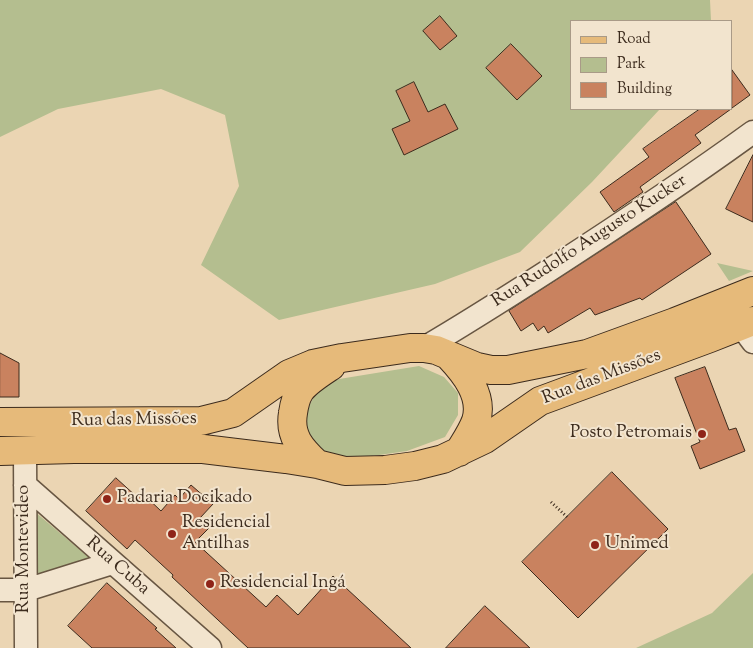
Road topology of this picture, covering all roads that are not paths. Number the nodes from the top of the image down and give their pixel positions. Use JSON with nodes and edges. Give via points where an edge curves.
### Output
{"nodes":[{"id":1,"x":753,"y":132,"type":"edge"},
{"id":2,"x":753,"y":291,"type":"edge"},
{"id":3,"x":749,"y":330,"type":"edge"},
{"id":4,"x":436,"y":351,"type":"junction"},
{"id":5,"x":342,"y":358,"type":"junction"},
{"id":6,"x":0,"y":422,"type":"edge"},
{"id":7,"x":12,"y":451,"type":"edge"},
{"id":8,"x":459,"y":452,"type":"junction"},
{"id":9,"x":317,"y":464,"type":"junction"},
{"id":10,"x":25,"y":485,"type":"junction"},
{"id":11,"x":112,"y":563,"type":"junction"},
{"id":12,"x":0,"y":590,"type":"edge"},
{"id":13,"x":26,"y":590,"type":"junction"},
{"id":14,"x":26,"y":648,"type":"edge"},
{"id":15,"x":210,"y":648,"type":"edge"}],
"edges":[{"from":1,"to":4,"type":"street","name":"Rua Rudolfo Augusto Kucker","via":[[601,237],[470,321]]},
{"from":2,"to":4,"type":"main road","name":"Rua das Missões","via":[[587,354],[508,370],[477,367]]},
{"from":3,"to":8,"type":"main road","name":"Rua das Missões","via":[[540,401],[485,439]]},
{"from":4,"to":5,"type":"main road","via":[[410,348]]},
{"from":4,"to":8,"type":"main road","via":[[463,370],[478,406],[472,430]]},
{"from":5,"to":6,"type":"main road","name":"Rua das Missões","via":[[313,364],[289,374],[233,413],[201,422]]},
{"from":5,"to":9,"type":"main road","via":[[300,391],[294,406],[291,422],[294,437]]},
{"from":7,"to":9,"type":"main road","name":"Rua das Missões","via":[[203,449]]},
{"from":7,"to":10,"type":"street","name":"Rua Montevideo"},
{"from":8,"to":9,"type":"main road","via":[[443,459],[385,470],[345,471]]},
{"from":10,"to":11,"type":"street","name":"Rua Cuba"},
{"from":10,"to":13,"type":"street","name":"Rua Montevideo"},
{"from":11,"to":13,"type":"street"},
{"from":11,"to":15,"type":"street","name":"Rua Cuba"},
{"from":12,"to":13,"type":"street"},
{"from":13,"to":14,"type":"street","name":"Rua Montevideo"}]}
